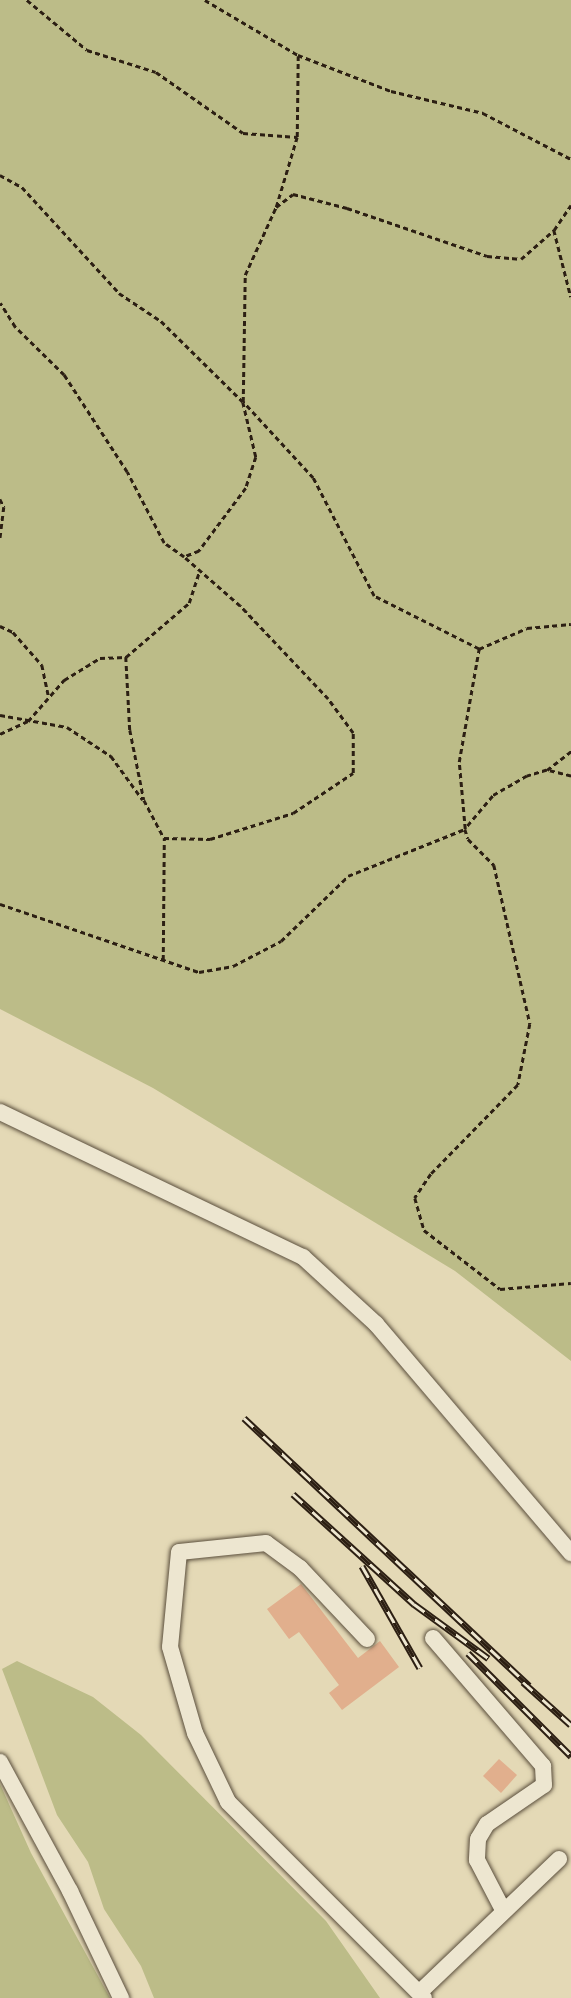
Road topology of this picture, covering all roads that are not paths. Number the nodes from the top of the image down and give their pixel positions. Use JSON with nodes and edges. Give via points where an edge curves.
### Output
{"nodes":[{"id":1,"x":0,"y":1112,"type":"edge"},
{"id":2,"x":571,"y":1553,"type":"edge"},
{"id":3,"x":433,"y":1638,"type":"dead end"},
{"id":4,"x":367,"y":1639,"type":"dead end"},
{"id":5,"x":0,"y":1762,"type":"edge"},
{"id":6,"x":559,"y":1859,"type":"dead end"},
{"id":7,"x":503,"y":1910,"type":"junction"},
{"id":8,"x":422,"y":1995,"type":"edge"},
{"id":9,"x":121,"y":1998,"type":"edge"}],
"edges":[{"from":1,"to":2,"type":"street","via":[[303,1256],[376,1324]]},
{"from":3,"to":7,"type":"street","via":[[543,1766],[544,1785],[487,1824],[478,1839],[477,1860]]},
{"from":4,"to":8,"type":"street","via":[[300,1568],[266,1543],[179,1552],[170,1647],[195,1733],[228,1802]]},
{"from":5,"to":9,"type":"street"},
{"from":6,"to":7,"type":"street"},
{"from":7,"to":8,"type":"street"}]}
